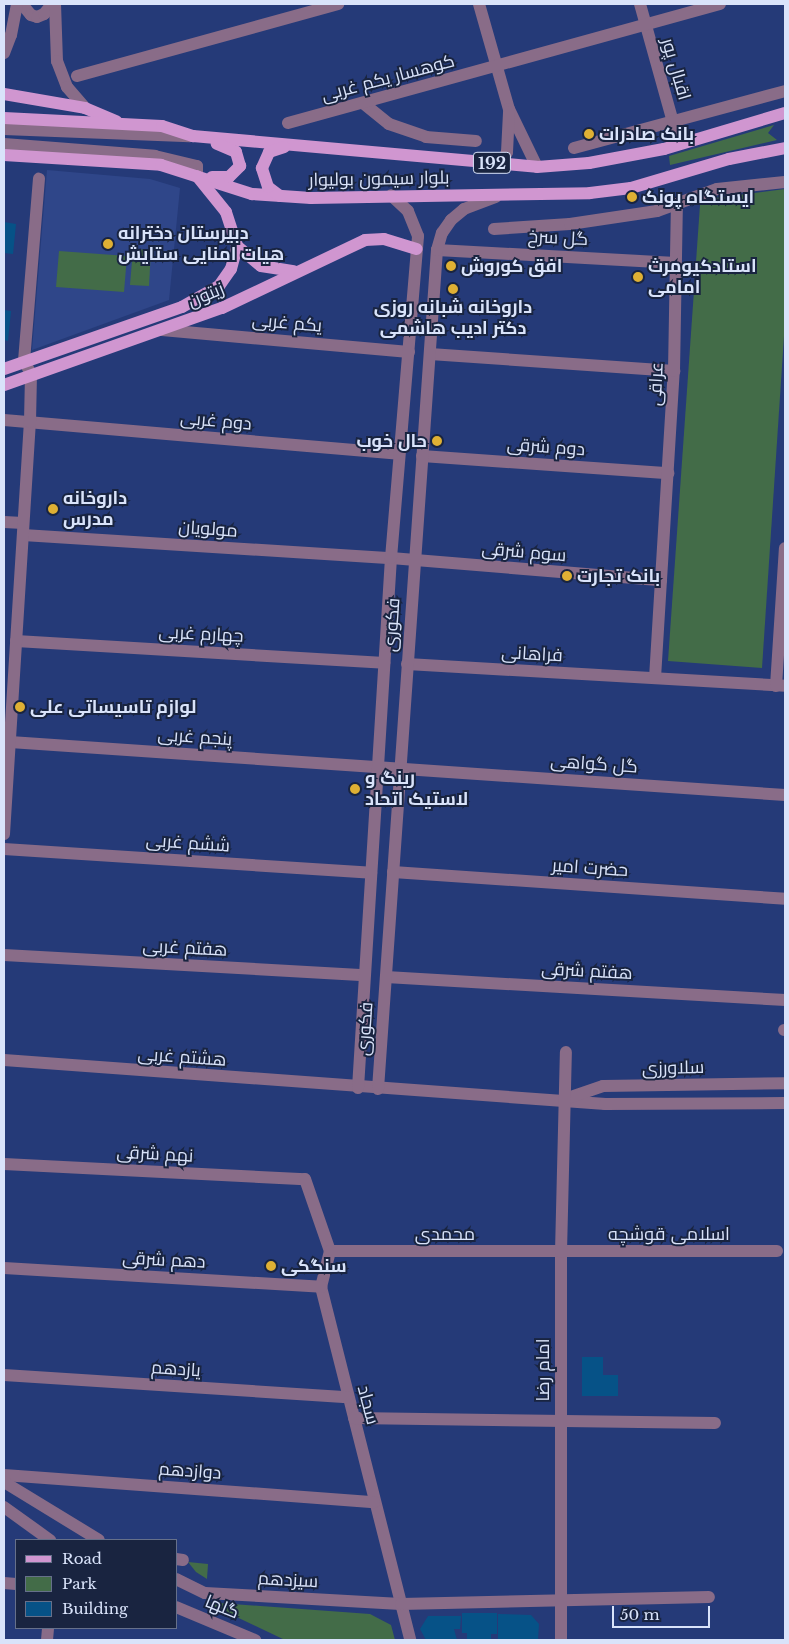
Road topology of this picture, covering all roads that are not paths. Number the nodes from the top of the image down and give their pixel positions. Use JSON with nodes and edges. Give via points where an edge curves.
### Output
{"nodes":[{"id":1,"x":17,"y":4,"type":"edge"},
{"id":2,"x":22,"y":4,"type":"edge"},
{"id":3,"x":54,"y":4,"type":"edge"},
{"id":4,"x":338,"y":4,"type":"edge"},
{"id":5,"x":479,"y":4,"type":"edge"},
{"id":6,"x":640,"y":4,"type":"edge"},
{"id":7,"x":720,"y":4,"type":"edge"},
{"id":8,"x":646,"y":25,"type":"junction"},
{"id":9,"x":4,"y":53,"type":"edge"},
{"id":10,"x":497,"y":67,"type":"junction"},
{"id":11,"x":77,"y":76,"type":"dead end"},
{"id":12,"x":785,"y":91,"type":"edge"},
{"id":13,"x":4,"y":94,"type":"edge"},
{"id":14,"x":363,"y":102,"type":"junction"},
{"id":15,"x":85,"y":108,"type":"junction"},
{"id":16,"x":509,"y":109,"type":"junction"},
{"id":17,"x":785,"y":113,"type":"edge"},
{"id":18,"x":4,"y":118,"type":"edge"},
{"id":19,"x":288,"y":123,"type":"dead end"},
{"id":20,"x":673,"y":123,"type":"junction"},
{"id":21,"x":122,"y":124,"type":"junction"},
{"id":22,"x":4,"y":129,"type":"edge"},
{"id":23,"x":193,"y":136,"type":"junction"},
{"id":24,"x":476,"y":141,"type":"dead end"},
{"id":25,"x":4,"y":144,"type":"edge"},
{"id":26,"x":679,"y":144,"type":"junction"},
{"id":27,"x":289,"y":145,"type":"junction"},
{"id":28,"x":574,"y":148,"type":"dead end"},
{"id":29,"x":785,"y":148,"type":"edge"},
{"id":30,"x":4,"y":155,"type":"edge"},
{"id":31,"x":501,"y":164,"type":"junction"},
{"id":32,"x":537,"y":167,"type":"junction"},
{"id":33,"x":197,"y":176,"type":"junction"},
{"id":34,"x":39,"y":179,"type":"dead end"},
{"id":35,"x":785,"y":182,"type":"edge"},
{"id":36,"x":391,"y":195,"type":"junction"},
{"id":37,"x":280,"y":196,"type":"junction"},
{"id":38,"x":498,"y":196,"type":"junction"},
{"id":39,"x":677,"y":204,"type":"junction"},
{"id":40,"x":494,"y":229,"type":"dead end"},
{"id":41,"x":237,"y":246,"type":"junction"},
{"id":42,"x":416,"y":248,"type":"junction"},
{"id":43,"x":437,"y":250,"type":"junction"},
{"id":44,"x":676,"y":263,"type":"junction"},
{"id":45,"x":296,"y":271,"type":"junction"},
{"id":46,"x":162,"y":330,"type":"junction"},
{"id":47,"x":408,"y":352,"type":"junction"},
{"id":48,"x":430,"y":354,"type":"junction"},
{"id":49,"x":24,"y":361,"type":"junction"},
{"id":50,"x":4,"y":369,"type":"edge"},
{"id":51,"x":674,"y":372,"type":"junction"},
{"id":52,"x":31,"y":374,"type":"junction"},
{"id":53,"x":4,"y":385,"type":"edge"},
{"id":54,"x":4,"y":420,"type":"edge"},
{"id":55,"x":30,"y":422,"type":"junction"},
{"id":56,"x":399,"y":454,"type":"junction"},
{"id":57,"x":422,"y":456,"type":"junction"},
{"id":58,"x":668,"y":473,"type":"junction"},
{"id":59,"x":4,"y":522,"type":"edge"},
{"id":60,"x":23,"y":529,"type":"junction"},
{"id":61,"x":785,"y":548,"type":"edge"},
{"id":62,"x":391,"y":558,"type":"junction"},
{"id":63,"x":414,"y":560,"type":"junction"},
{"id":64,"x":661,"y":580,"type":"junction"},
{"id":65,"x":784,"y":580,"type":"edge"},
{"id":66,"x":12,"y":634,"type":"edge"},
{"id":67,"x":384,"y":662,"type":"junction"},
{"id":68,"x":407,"y":664,"type":"junction"},
{"id":69,"x":655,"y":678,"type":"junction"},
{"id":70,"x":781,"y":686,"type":"edge"},
{"id":71,"x":7,"y":725,"type":"edge"},
{"id":72,"x":10,"y":742,"type":"junction"},
{"id":73,"x":378,"y":768,"type":"junction"},
{"id":74,"x":400,"y":769,"type":"junction"},
{"id":75,"x":785,"y":795,"type":"edge"},
{"id":76,"x":4,"y":826,"type":"edge"},
{"id":77,"x":4,"y":834,"type":"edge"},
{"id":78,"x":4,"y":849,"type":"edge"},
{"id":79,"x":393,"y":872,"type":"junction"},
{"id":80,"x":371,"y":873,"type":"junction"},
{"id":81,"x":785,"y":899,"type":"edge"},
{"id":82,"x":4,"y":955,"type":"edge"},
{"id":83,"x":364,"y":975,"type":"junction"},
{"id":84,"x":386,"y":978,"type":"junction"},
{"id":85,"x":785,"y":1000,"type":"edge"},
{"id":86,"x":566,"y":1052,"type":"dead end"},
{"id":87,"x":4,"y":1060,"type":"edge"},
{"id":88,"x":785,"y":1083,"type":"edge"},
{"id":89,"x":358,"y":1088,"type":"junction"},
{"id":90,"x":378,"y":1089,"type":"junction"},
{"id":91,"x":564,"y":1099,"type":"junction"},
{"id":92,"x":785,"y":1103,"type":"edge"},
{"id":93,"x":4,"y":1164,"type":"edge"},
{"id":94,"x":330,"y":1251,"type":"junction"},
{"id":95,"x":777,"y":1251,"type":"dead end"},
{"id":96,"x":561,"y":1252,"type":"junction"},
{"id":97,"x":4,"y":1268,"type":"edge"},
{"id":98,"x":322,"y":1287,"type":"junction"},
{"id":99,"x":4,"y":1375,"type":"edge"},
{"id":100,"x":347,"y":1397,"type":"junction"},
{"id":101,"x":354,"y":1418,"type":"junction"},
{"id":102,"x":560,"y":1421,"type":"junction"},
{"id":103,"x":715,"y":1423,"type":"dead end"},
{"id":104,"x":4,"y":1475,"type":"edge"},
{"id":105,"x":4,"y":1482,"type":"edge"},
{"id":106,"x":374,"y":1502,"type":"junction"},
{"id":107,"x":4,"y":1507,"type":"edge"},
{"id":108,"x":49,"y":1539,"type":"edge"},
{"id":109,"x":96,"y":1539,"type":"edge"},
{"id":110,"x":178,"y":1580,"type":"edge"},
{"id":111,"x":708,"y":1597,"type":"dead end"},
{"id":112,"x":562,"y":1602,"type":"junction"},
{"id":113,"x":401,"y":1604,"type":"junction"},
{"id":114,"x":178,"y":1608,"type":"edge"},
{"id":115,"x":255,"y":1640,"type":"edge"},
{"id":116,"x":410,"y":1640,"type":"edge"},
{"id":117,"x":561,"y":1640,"type":"edge"}],
"edges":[{"from":1,"to":9,"type":"street"},
{"from":2,"to":3,"type":"street","via":[[31,15],[38,17]]},
{"from":3,"to":15,"type":"street","via":[[57,61],[68,87]]},
{"from":4,"to":11,"type":"street"},
{"from":5,"to":10,"type":"street"},
{"from":6,"to":8,"type":"street","name":"اقبال پور"},
{"from":7,"to":8,"type":"street","name":"کوهسار یکم غربی"},
{"from":8,"to":10,"type":"street","name":"کوهسار یکم غربی"},
{"from":8,"to":20,"type":"street","name":"اقبال پور"},
{"from":10,"to":14,"type":"street","name":"کوهسار یکم غربی"},
{"from":10,"to":16,"type":"street"},
{"from":12,"to":20,"type":"street"},
{"from":13,"to":15,"type":"main road"},
{"from":14,"to":19,"type":"street","name":"کوهسار یکم غربی"},
{"from":14,"to":24,"type":"street","via":[[389,124],[417,133]]},
{"from":15,"to":21,"type":"main road"},
{"from":16,"to":31,"type":"street","via":[[507,152]]},
{"from":16,"to":32,"type":"street"},
{"from":17,"to":26,"type":"main road","name":"بلوار سیمون بولیوار","number":"192"},
{"from":18,"to":21,"type":"main road","name":"بلوار سیمون بولیوار","number":"192"},
{"from":20,"to":26,"type":"street","name":"اقبال پور"},
{"from":20,"to":28,"type":"street"},
{"from":21,"to":23,"type":"main road","name":"بلوار سیمون بولیوار","number":"192","via":[[162,126]]},
{"from":22,"to":23,"type":"street"},
{"from":23,"to":27,"type":"main road","name":"بلوار سیمون بولیوار","number":"192"},
{"from":23,"to":33,"type":"main road","via":[[232,148],[240,161],[237,171],[229,177]]},
{"from":25,"to":33,"type":"street","via":[[155,156],[197,166]]},
{"from":26,"to":32,"type":"main road","name":"بلوار سیمون بولیوار","number":"192","via":[[664,150],[589,163]]},
{"from":27,"to":31,"type":"main road","name":"بلوار سیمون بولیوار","number":"192"},
{"from":27,"to":37,"type":"main road","via":[[268,152],[263,158],[263,176],[268,186]]},
{"from":29,"to":38,"type":"main road","name":"بلوار سیمون بولیوار","number":"192","via":[[728,159],[631,188],[547,196]]},
{"from":30,"to":33,"type":"main road","name":"بلوار سیمون بولیوار","number":"192","via":[[145,162]]},
{"from":31,"to":32,"type":"main road","name":"بلوار سیمون بولیوار","number":"192"},
{"from":33,"to":37,"type":"main road","name":"بلوار سیمون بولیوار","number":"192","via":[[252,194]]},
{"from":33,"to":41,"type":"main road","via":[[226,212]]},
{"from":34,"to":49,"type":"street"},
{"from":35,"to":39,"type":"street","via":[[717,189]]},
{"from":36,"to":37,"type":"main road","name":"بلوار سیمون بولیوار","number":"192"},
{"from":36,"to":38,"type":"main road","name":"بلوار سیمون بولیوار","number":"192"},
{"from":36,"to":42,"type":"street","name":"فکوری","via":[[408,211],[416,225]]},
{"from":38,"to":43,"type":"street","name":"فکوری","via":[[464,209],[442,233]]},
{"from":39,"to":40,"type":"street","via":[[657,211],[570,224]]},
{"from":39,"to":44,"type":"street","name":"عراقی"},
{"from":41,"to":45,"type":"main road","via":[[261,266]]},
{"from":41,"to":49,"type":"main road","name":"زیتون","via":[[231,269],[219,286],[201,298]]},
{"from":42,"to":45,"type":"main road","name":"زیتون","via":[[384,239],[365,240]]},
{"from":42,"to":47,"type":"street","name":"فکوری"},
{"from":43,"to":44,"type":"street","name":"گل سرخ"},
{"from":43,"to":48,"type":"street","name":"فکوری"},
{"from":44,"to":51,"type":"street","name":"عراقی"},
{"from":45,"to":46,"type":"main road","name":"زیتون","via":[[222,308]]},
{"from":46,"to":47,"type":"street","name":"یکم غربی"},
{"from":46,"to":52,"type":"main road","name":"زیتون"},
{"from":47,"to":56,"type":"street","name":"فکوری"},
{"from":48,"to":51,"type":"street"},
{"from":48,"to":57,"type":"street","name":"فکوری"},
{"from":49,"to":50,"type":"main road","name":"زیتون"},
{"from":49,"to":52,"type":"street"},
{"from":51,"to":58,"type":"street","name":"عراقی"},
{"from":52,"to":53,"type":"main road","name":"زیتون"},
{"from":52,"to":55,"type":"street"},
{"from":54,"to":55,"type":"street","name":"دوم غربی"},
{"from":55,"to":56,"type":"street","name":"دوم غربی"},
{"from":55,"to":60,"type":"street"},
{"from":56,"to":62,"type":"street","name":"فکوری"},
{"from":57,"to":58,"type":"street","name":"دوم شرقی"},
{"from":57,"to":63,"type":"street","name":"فکوری"},
{"from":58,"to":64,"type":"street","name":"عراقی"},
{"from":59,"to":60,"type":"street","name":"مولویان"},
{"from":60,"to":62,"type":"street","name":"مولویان"},
{"from":60,"to":66,"type":"street"},
{"from":61,"to":65,"type":"street"},
{"from":62,"to":63,"type":"street","name":"مولویان"},
{"from":62,"to":67,"type":"street","name":"فکوری"},
{"from":63,"to":64,"type":"street","name":"سوم شرقی"},
{"from":63,"to":68,"type":"street","name":"فکوری"},
{"from":64,"to":69,"type":"street","name":"عراقی"},
{"from":65,"to":70,"type":"street"},
{"from":66,"to":67,"type":"street","name":"چهارم غربی"},
{"from":66,"to":71,"type":"street"},
{"from":67,"to":73,"type":"street","name":"فکوری"},
{"from":68,"to":69,"type":"street","name":"فراهانی"},
{"from":68,"to":74,"type":"street","name":"فکوری"},
{"from":69,"to":70,"type":"street","name":"فراهانی"},
{"from":71,"to":72,"type":"street"},
{"from":72,"to":73,"type":"street","name":"پنجم غربی"},
{"from":72,"to":76,"type":"street"},
{"from":73,"to":74,"type":"street","name":"پنجم غربی"},
{"from":73,"to":80,"type":"street","name":"فکوری"},
{"from":74,"to":75,"type":"street","name":"گل گواهی"},
{"from":74,"to":79,"type":"street","name":"فکوری"},
{"from":76,"to":77,"type":"street"},
{"from":78,"to":80,"type":"street","name":"ششم غربی"},
{"from":79,"to":81,"type":"street","name":"حضرت امیر"},
{"from":79,"to":84,"type":"street","name":"فکوری"},
{"from":80,"to":83,"type":"street","name":"فکوری"},
{"from":82,"to":83,"type":"street","name":"هفتم غربی"},
{"from":83,"to":89,"type":"street","name":"فکوری"},
{"from":84,"to":85,"type":"street","name":"هفتم شرقی"},
{"from":84,"to":90,"type":"street","name":"فکوری"},
{"from":86,"to":91,"type":"street","name":"امام رضا"},
{"from":87,"to":89,"type":"street","name":"هشتم غربی"},
{"from":88,"to":91,"type":"street","name":"سلاورزی","via":[[603,1086]]},
{"from":89,"to":90,"type":"street","name":"سلاورزی"},
{"from":90,"to":91,"type":"street","name":"سلاورزی"},
{"from":91,"to":92,"type":"street","name":"سلاورزی","via":[[605,1104]]},
{"from":91,"to":96,"type":"street","name":"امام رضا"},
{"from":93,"to":94,"type":"street","name":"نهم شرقی","via":[[305,1179]]},
{"from":94,"to":96,"type":"street","name":"محمدی"},
{"from":94,"to":98,"type":"street","name":"سجاد"},
{"from":95,"to":96,"type":"street","name":"اسلامی قوشچه"},
{"from":96,"to":102,"type":"street","name":"امام رضا"},
{"from":97,"to":98,"type":"street","name":"دهم شرقی"},
{"from":98,"to":100,"type":"street","name":"سجاد"},
{"from":99,"to":100,"type":"street","name":"یازدهم"},
{"from":100,"to":101,"type":"street","name":"سجاد"},
{"from":101,"to":102,"type":"street"},
{"from":101,"to":106,"type":"street","name":"سجاد"},
{"from":102,"to":103,"type":"street"},
{"from":102,"to":112,"type":"street","name":"امام رضا"},
{"from":104,"to":106,"type":"street","name":"دوازدهم"},
{"from":105,"to":109,"type":"street"},
{"from":106,"to":113,"type":"street","name":"سجاد"},
{"from":107,"to":108,"type":"street"},
{"from":110,"to":113,"type":"street","name":"سیزدهم","via":[[205,1593]]},
{"from":111,"to":112,"type":"street"},
{"from":112,"to":113,"type":"street"},
{"from":112,"to":117,"type":"street","name":"امام رضا"},
{"from":113,"to":116,"type":"street","name":"سجاد"},
{"from":114,"to":115,"type":"street","name":"گلها"}]}
